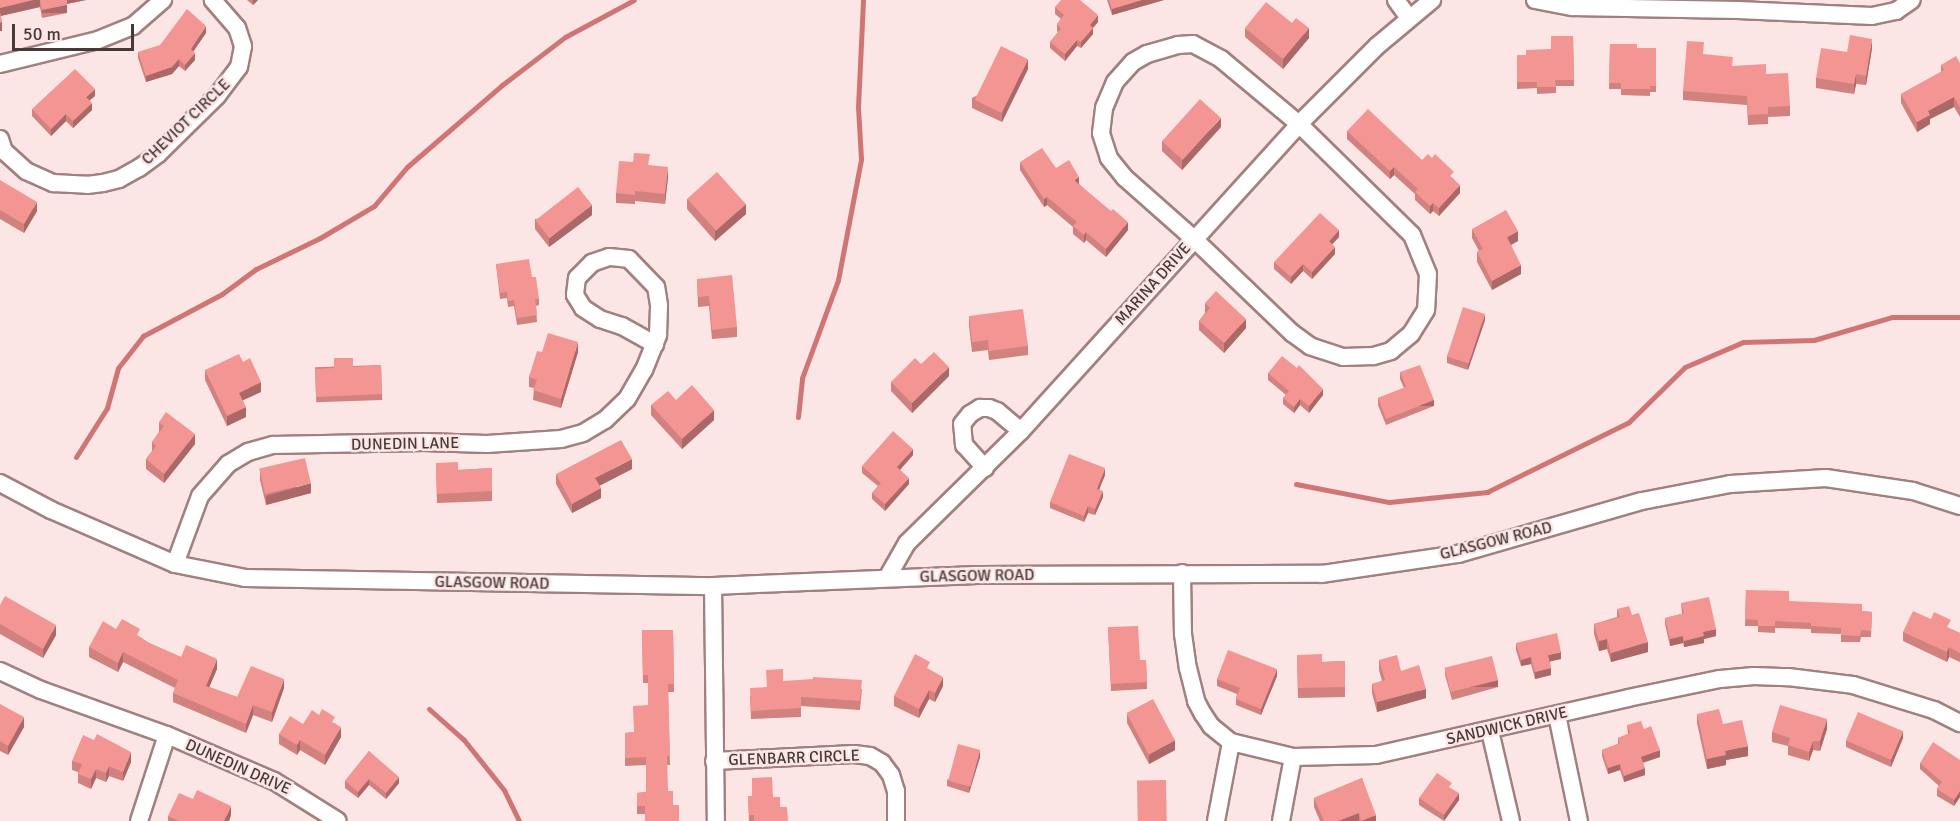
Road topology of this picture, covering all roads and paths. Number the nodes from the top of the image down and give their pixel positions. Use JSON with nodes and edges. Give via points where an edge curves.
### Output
{"nodes":[{"id":1,"x":163,"y":0,"type":"edge"},
{"id":2,"x":213,"y":0,"type":"edge"},
{"id":3,"x":1396,"y":0,"type":"edge"},
{"id":4,"x":1432,"y":0,"type":"edge"},
{"id":5,"x":1535,"y":0,"type":"edge"},
{"id":6,"x":1912,"y":0,"type":"edge"},
{"id":7,"x":1409,"y":18,"type":"junction"},
{"id":8,"x":0,"y":64,"type":"edge"},
{"id":9,"x":1299,"y":124,"type":"junction"},
{"id":10,"x":0,"y":139,"type":"edge"},
{"id":11,"x":1194,"y":238,"type":"junction"},
{"id":12,"x":655,"y":344,"type":"junction"},
{"id":13,"x":1021,"y":431,"type":"junction"},
{"id":14,"x":985,"y":468,"type":"junction"},
{"id":15,"x":0,"y":483,"type":"edge"},
{"id":16,"x":1960,"y":506,"type":"edge"},
{"id":17,"x":174,"y":564,"type":"junction"},
{"id":18,"x":1182,"y":573,"type":"junction"},
{"id":19,"x":887,"y":578,"type":"junction"},
{"id":20,"x":712,"y":586,"type":"junction"},
{"id":21,"x":0,"y":671,"type":"edge"},
{"id":22,"x":1557,"y":715,"type":"junction"},
{"id":23,"x":1960,"y":723,"type":"edge"},
{"id":24,"x":1490,"y":731,"type":"junction"},
{"id":25,"x":166,"y":735,"type":"junction"},
{"id":26,"x":1231,"y":742,"type":"junction"},
{"id":27,"x":1293,"y":757,"type":"junction"},
{"id":28,"x":714,"y":761,"type":"junction"},
{"id":29,"x":139,"y":821,"type":"edge"},
{"id":30,"x":338,"y":821,"type":"edge"},
{"id":31,"x":716,"y":821,"type":"edge"},
{"id":32,"x":896,"y":821,"type":"edge"},
{"id":33,"x":1216,"y":821,"type":"edge"},
{"id":34,"x":1281,"y":821,"type":"edge"},
{"id":35,"x":1511,"y":821,"type":"edge"},
{"id":36,"x":1579,"y":821,"type":"edge"}],
"edges":[{"from":1,"to":8,"type":"street","via":[[134,26],[107,37]]},
{"from":2,"to":10,"type":"street","name":"CHEVIOT CIRCLE","via":[[237,28],[243,46],[239,67],[217,96],[140,168],[103,183],[53,183],[26,171],[4,151]]},
{"from":3,"to":7,"type":"street"},
{"from":4,"to":7,"type":"street","name":"MARINA DRIVE"},
{"from":5,"to":6,"type":"street","via":[[1572,7],[1872,16],[1896,11]]},
{"from":7,"to":9,"type":"street","name":"MARINA DRIVE"},
{"from":9,"to":11,"type":"street","name":"MARINA DRIVE"},
{"from":9,"to":11,"type":"street","via":[[1221,59],[1193,44],[1148,54],[1133,62],[1115,82],[1104,108],[1101,133],[1109,158],[1125,178]]},
{"from":9,"to":11,"type":"street","via":[[1412,235],[1428,274],[1426,310],[1411,334],[1391,351],[1373,356],[1343,357],[1310,346]]},
{"from":11,"to":13,"type":"street","name":"MARINA DRIVE"},
{"from":12,"to":12,"type":"street","name":"DUNEDIN LANE","via":[[656,287],[628,259],[609,257],[592,263],[577,278],[575,295],[583,309]]},
{"from":12,"to":17,"type":"street","name":"DUNEDIN LANE","via":[[627,399],[605,420],[583,433],[561,439],[488,444],[273,446],[248,452],[228,464],[200,496]]},
{"from":13,"to":14,"type":"street","name":"MARINA DRIVE"},
{"from":13,"to":14,"type":"street","via":[[989,408],[970,414],[962,423],[964,445]]},
{"from":14,"to":19,"type":"street","name":"MARINA DRIVE","via":[[907,543]]},
{"from":15,"to":17,"type":"street","name":"GLASGOW ROAD"},
{"from":16,"to":18,"type":"street","name":"GLASGOW ROAD","via":[[1913,491],[1826,478],[1730,484],[1642,501],[1458,554],[1322,574]]},
{"from":17,"to":20,"type":"street","name":"GLASGOW ROAD","via":[[245,578]]},
{"from":18,"to":19,"type":"street","name":"GLASGOW ROAD"},
{"from":18,"to":26,"type":"street","name":"SANDWICK DRIVE","via":[[1183,634],[1196,701],[1211,726]]},
{"from":19,"to":20,"type":"street","name":"GLASGOW ROAD"},
{"from":20,"to":28,"type":"street","name":"GLENBARR CIRCLE"},
{"from":21,"to":25,"type":"street","name":"DUNEDIN DRIVE"},
{"from":22,"to":23,"type":"street","name":"SANDWICK DRIVE","via":[[1720,679],[1788,677],[1853,685],[1934,710]]},
{"from":22,"to":24,"type":"street","name":"SANDWICK DRIVE"},
{"from":22,"to":36,"type":"street"},
{"from":24,"to":27,"type":"street","name":"SANDWICK DRIVE","via":[[1376,755]]},
{"from":24,"to":35,"type":"street"},
{"from":25,"to":29,"type":"street","name":"DUNEDIN DRIVE"},
{"from":25,"to":30,"type":"street","name":"DUNEDIN DRIVE","via":[[274,781]]},
{"from":26,"to":27,"type":"street","name":"SANDWICK DRIVE"},
{"from":26,"to":33,"type":"street"},
{"from":27,"to":34,"type":"street"},
{"from":28,"to":31,"type":"street","name":"GLENBARR CIRCLE"},
{"from":28,"to":32,"type":"street","name":"GLENBARR CIRCLE","via":[[870,756],[891,775],[896,791]]}]}
